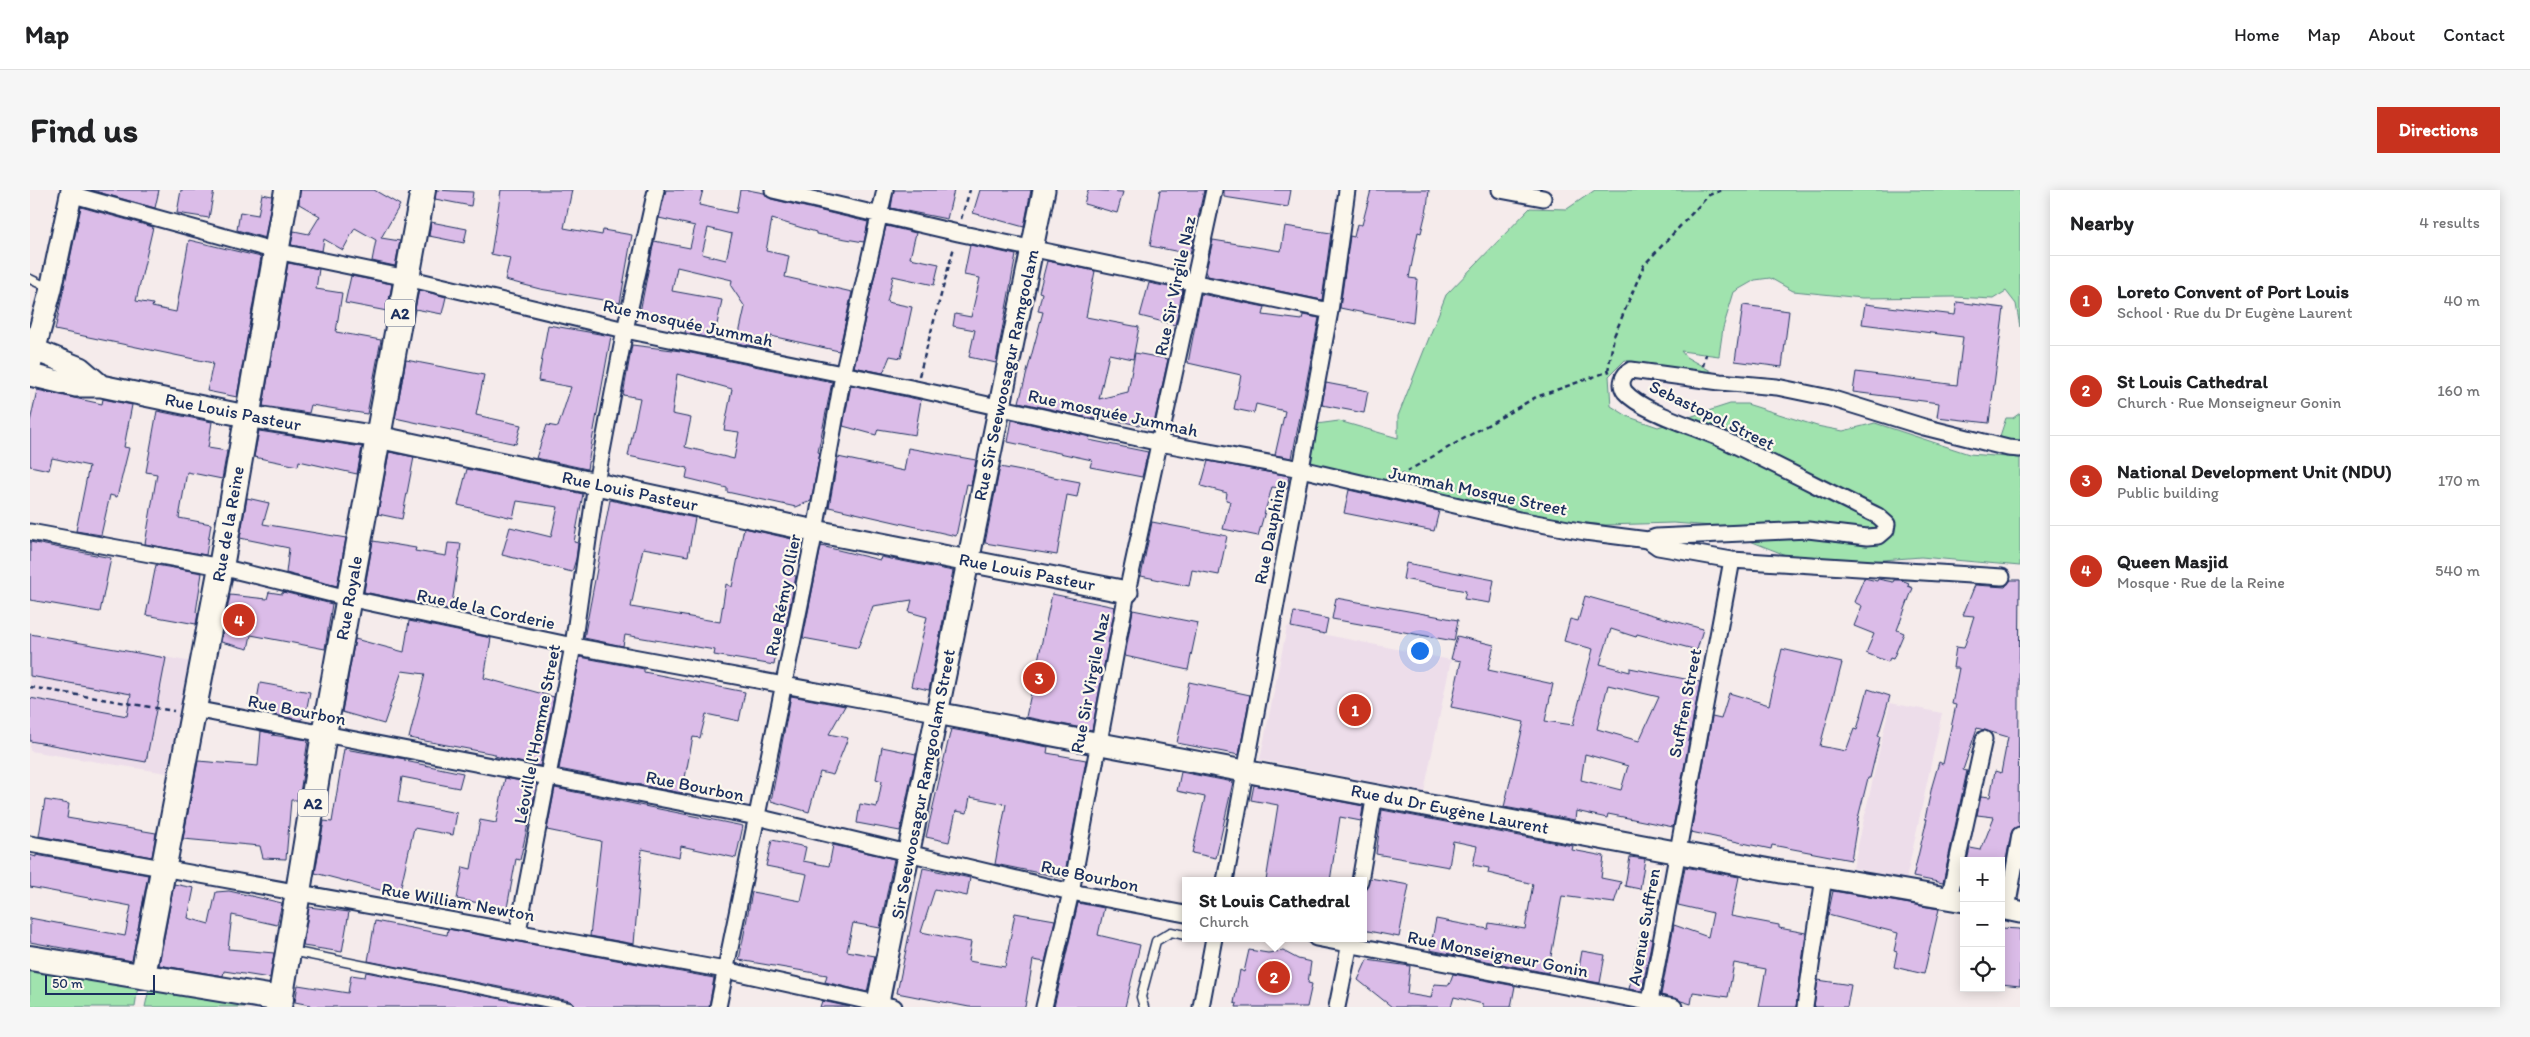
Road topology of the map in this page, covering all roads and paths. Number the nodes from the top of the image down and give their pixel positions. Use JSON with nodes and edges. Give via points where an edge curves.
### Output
{"nodes":[{"id":1,"x":287,"y":190,"type":"edge"},
{"id":2,"x":423,"y":190,"type":"edge"},
{"id":3,"x":656,"y":190,"type":"edge"},
{"id":4,"x":773,"y":190,"type":"edge"},
{"id":5,"x":885,"y":190,"type":"edge"},
{"id":6,"x":970,"y":190,"type":"edge"},
{"id":7,"x":1044,"y":190,"type":"edge"},
{"id":8,"x":1214,"y":190,"type":"edge"},
{"id":9,"x":1347,"y":190,"type":"edge"},
{"id":10,"x":1500,"y":190,"type":"edge"},
{"id":11,"x":1724,"y":190,"type":"edge"},
{"id":12,"x":71,"y":192,"type":"edge"},
{"id":13,"x":1543,"y":198,"type":"dead end"},
{"id":14,"x":880,"y":215,"type":"junction"},
{"id":15,"x":958,"y":234,"type":"junction"},
{"id":16,"x":1032,"y":248,"type":"junction"},
{"id":17,"x":276,"y":251,"type":"junction"},
{"id":18,"x":407,"y":278,"type":"junction"},
{"id":19,"x":30,"y":280,"type":"edge"},
{"id":20,"x":1194,"y":283,"type":"junction"},
{"id":21,"x":51,"y":289,"type":"junction"},
{"id":22,"x":1330,"y":311,"type":"junction"},
{"id":23,"x":625,"y":330,"type":"junction"},
{"id":24,"x":32,"y":354,"type":"edge"},
{"id":25,"x":1608,"y":372,"type":"junction"},
{"id":26,"x":1626,"y":373,"type":"junction"},
{"id":27,"x":30,"y":375,"type":"edge"},
{"id":28,"x":843,"y":375,"type":"junction"},
{"id":29,"x":101,"y":386,"type":"junction"},
{"id":30,"x":916,"y":390,"type":"junction"},
{"id":31,"x":1000,"y":407,"type":"junction"},
{"id":32,"x":246,"y":416,"type":"junction"},
{"id":33,"x":378,"y":437,"type":"junction"},
{"id":34,"x":1160,"y":443,"type":"junction"},
{"id":35,"x":2020,"y":449,"type":"edge"},
{"id":36,"x":1301,"y":469,"type":"junction"},
{"id":37,"x":596,"y":483,"type":"junction"},
{"id":38,"x":1379,"y":489,"type":"junction"},
{"id":39,"x":30,"y":532,"type":"edge"},
{"id":40,"x":815,"y":532,"type":"junction"},
{"id":41,"x":1648,"y":540,"type":"junction"},
{"id":42,"x":1732,"y":560,"type":"junction"},
{"id":43,"x":967,"y":561,"type":"junction"},
{"id":44,"x":220,"y":567,"type":"junction"},
{"id":45,"x":2002,"y":577,"type":"dead end"},
{"id":46,"x":1127,"y":592,"type":"junction"},
{"id":47,"x":348,"y":598,"type":"junction"},
{"id":48,"x":573,"y":646,"type":"junction"},
{"id":49,"x":784,"y":684,"type":"junction"},
{"id":50,"x":30,"y":687,"type":"edge"},
{"id":51,"x":193,"y":711,"type":"junction"},
{"id":52,"x":936,"y":713,"type":"junction"},
{"id":53,"x":324,"y":734,"type":"junction"},
{"id":54,"x":1984,"y":740,"type":"dead end"},
{"id":55,"x":1097,"y":744,"type":"junction"},
{"id":56,"x":1245,"y":771,"type":"junction"},
{"id":57,"x":548,"y":777,"type":"junction"},
{"id":58,"x":1375,"y":794,"type":"junction"},
{"id":59,"x":757,"y":817,"type":"junction"},
{"id":60,"x":2020,"y":835,"type":"edge"},
{"id":61,"x":30,"y":844,"type":"edge"},
{"id":62,"x":909,"y":853,"type":"junction"},
{"id":63,"x":1676,"y":853,"type":"junction"},
{"id":64,"x":163,"y":868,"type":"junction"},
{"id":65,"x":1226,"y":877,"type":"edge"},
{"id":66,"x":1361,"y":877,"type":"edge"},
{"id":67,"x":1824,"y":877,"type":"junction"},
{"id":68,"x":299,"y":892,"type":"junction"},
{"id":69,"x":1071,"y":892,"type":"junction"},
{"id":70,"x":1957,"y":900,"type":"edge"},
{"id":71,"x":2010,"y":910,"type":"edge"},
{"id":72,"x":1182,"y":913,"type":"edge"},
{"id":73,"x":518,"y":931,"type":"junction"},
{"id":74,"x":1182,"y":934,"type":"edge"},
{"id":75,"x":1210,"y":942,"type":"edge"},
{"id":76,"x":1350,"y":942,"type":"edge"},
{"id":77,"x":1355,"y":942,"type":"edge"},
{"id":78,"x":289,"y":951,"type":"junction"},
{"id":79,"x":30,"y":958,"type":"edge"},
{"id":80,"x":725,"y":970,"type":"junction"},
{"id":81,"x":143,"y":975,"type":"junction"},
{"id":82,"x":280,"y":1003,"type":"edge"},
{"id":83,"x":1650,"y":1005,"type":"edge"},
{"id":84,"x":883,"y":1006,"type":"edge"},
{"id":85,"x":569,"y":1007,"type":"edge"},
{"id":86,"x":718,"y":1007,"type":"edge"},
{"id":87,"x":1044,"y":1007,"type":"edge"},
{"id":88,"x":1144,"y":1007,"type":"edge"},
{"id":89,"x":1201,"y":1007,"type":"edge"},
{"id":90,"x":1337,"y":1007,"type":"edge"},
{"id":91,"x":1674,"y":1007,"type":"edge"},
{"id":92,"x":1805,"y":1007,"type":"edge"}],
"edges":[{"from":1,"to":17,"type":"main road","name":"Rue de la Reine"},
{"from":2,"to":18,"type":"main road","name":"Rue Royale","number":"A2"},
{"from":3,"to":23,"type":"street","name":"Léoville l'Homme Street"},
{"from":4,"to":14,"type":"street"},
{"from":5,"to":14,"type":"street","name":"Rue Rémy Ollier"},
{"from":6,"to":15,"type":"path"},
{"from":7,"to":16,"type":"main road","name":"Rue Sir Seewoosagur Ramgoolam"},
{"from":8,"to":20,"type":"street","name":"Rue Sir Virgile Naz"},
{"from":9,"to":22,"type":"street","name":"Rue Dauphine"},
{"from":10,"to":13,"type":"street"},
{"from":11,"to":25,"type":"path","via":[[1709,195],[1644,265],[1614,336]]},
{"from":12,"to":17,"type":"street","name":"Rue mosquée Jummah"},
{"from":12,"to":21,"type":"main road"},
{"from":14,"to":15,"type":"street"},
{"from":14,"to":28,"type":"street","name":"Rue Rémy Ollier"},
{"from":15,"to":16,"type":"street"},
{"from":15,"to":30,"type":"path"},
{"from":16,"to":20,"type":"street"},
{"from":16,"to":31,"type":"main road","name":"Rue Sir Seewoosagur Ramgoolam"},
{"from":17,"to":18,"type":"street","name":"Rue mosquée Jummah"},
{"from":17,"to":32,"type":"main road","name":"Rue de la Reine"},
{"from":18,"to":23,"type":"street","name":"Rue mosquée Jummah"},
{"from":18,"to":33,"type":"main road","name":"Rue Royale","number":"A2"},
{"from":19,"to":21,"type":"lane"},
{"from":20,"to":22,"type":"street"},
{"from":20,"to":34,"type":"street","name":"Rue Sir Virgile Naz"},
{"from":21,"to":24,"type":"main road"},
{"from":22,"to":36,"type":"street","name":"Rue Dauphine"},
{"from":23,"to":28,"type":"street","name":"Rue mosquée Jummah"},
{"from":23,"to":37,"type":"street","name":"Léoville l'Homme Street"},
{"from":24,"to":29,"type":"main road","via":[[80,368]]},
{"from":25,"to":26,"type":"path","via":[[1617,368]]},
{"from":25,"to":38,"type":"path","via":[[1536,397]]},
{"from":26,"to":35,"type":"street","name":"Sebastopol Street","via":[[1639,370],[1720,382],[1777,386],[1830,398],[1924,428]]},
{"from":26,"to":41,"type":"street","name":"Sebastopol Street","via":[[1622,387],[1648,408],[1723,440],[1878,516],[1887,524],[1879,536],[1808,530],[1656,536]]},
{"from":27,"to":29,"type":"main road","name":"Rue Louis Pasteur","via":[[76,386]]},
{"from":28,"to":30,"type":"street","name":"Rue mosquée Jummah"},
{"from":28,"to":40,"type":"street","name":"Rue Rémy Ollier"},
{"from":29,"to":32,"type":"main road","name":"Rue Louis Pasteur"},
{"from":30,"to":31,"type":"street","name":"Rue mosquée Jummah"},
{"from":31,"to":34,"type":"street","name":"Rue mosquée Jummah"},
{"from":31,"to":43,"type":"main road","name":"Rue Sir Seewoosagur Ramgoolam"},
{"from":32,"to":33,"type":"main road","name":"Rue Louis Pasteur"},
{"from":32,"to":44,"type":"main road","name":"Rue de la Reine"},
{"from":33,"to":37,"type":"main road","name":"Rue Louis Pasteur"},
{"from":33,"to":47,"type":"main road","name":"Rue Royale","number":"A2"},
{"from":34,"to":36,"type":"street","name":"Rue mosquée Jummah"},
{"from":34,"to":46,"type":"street","name":"Rue Sir Virgile Naz"},
{"from":36,"to":38,"type":"street","name":"Jummah Mosque Street"},
{"from":36,"to":56,"type":"street","name":"Rue Dauphine"},
{"from":37,"to":40,"type":"main road","name":"Rue Louis Pasteur"},
{"from":37,"to":48,"type":"street","name":"Léoville l'Homme Street"},
{"from":38,"to":41,"type":"street","name":"Jummah Mosque Street","via":[[1585,532]]},
{"from":39,"to":44,"type":"street","name":"Rue de la Corderie"},
{"from":40,"to":43,"type":"main road","name":"Rue Louis Pasteur"},
{"from":40,"to":49,"type":"street","name":"Rue Rémy Ollier"},
{"from":41,"to":42,"type":"street","via":[[1658,547]]},
{"from":42,"to":45,"type":"street"},
{"from":42,"to":63,"type":"street","name":"Suffren Street"},
{"from":43,"to":46,"type":"main road","name":"Rue Louis Pasteur"},
{"from":43,"to":52,"type":"main road","name":"Sir Seewoosagur Ramgoolam Street"},
{"from":44,"to":47,"type":"street","name":"Rue de la Corderie"},
{"from":44,"to":51,"type":"main road","name":"Rue de la Reine"},
{"from":46,"to":55,"type":"street","name":"Rue Sir Virgile Naz"},
{"from":47,"to":48,"type":"street","name":"Rue de la Corderie"},
{"from":47,"to":53,"type":"main road","name":"Rue Royale","number":"A2"},
{"from":48,"to":49,"type":"street","name":"Rue de la Corderie"},
{"from":48,"to":57,"type":"street","name":"Léoville l'Homme Street"},
{"from":49,"to":52,"type":"street","name":"Rue de la Corderie"},
{"from":49,"to":59,"type":"street","name":"Rue Rémy Ollier"},
{"from":50,"to":51,"type":"path"},
{"from":51,"to":53,"type":"street","name":"Rue Bourbon"},
{"from":51,"to":64,"type":"main road","name":"Rue de la Reine"},
{"from":52,"to":55,"type":"main road","name":"Rue du Dr Eugène Laurent"},
{"from":52,"to":62,"type":"main road","name":"Sir Seewoosagur Ramgoolam Street"},
{"from":53,"to":57,"type":"street","name":"Rue Bourbon"},
{"from":53,"to":68,"type":"main road","name":"Rue Royale","number":"A2"},
{"from":54,"to":70,"type":"street"},
{"from":55,"to":56,"type":"main road","name":"Rue du Dr Eugène Laurent"},
{"from":55,"to":69,"type":"street","name":"Rue Sir Virgile Naz"},
{"from":56,"to":58,"type":"main road","name":"Rue du Dr Eugène Laurent"},
{"from":56,"to":65,"type":"street","name":"Rue Dauphine"},
{"from":57,"to":59,"type":"street","name":"Rue Bourbon"},
{"from":57,"to":73,"type":"street","name":"Léoville l'Homme Street"},
{"from":58,"to":63,"type":"main road","name":"Rue du Dr Eugène Laurent"},
{"from":58,"to":66,"type":"street"},
{"from":59,"to":62,"type":"street","name":"Rue Bourbon"},
{"from":59,"to":80,"type":"street","name":"Rue Rémy Ollier"},
{"from":60,"to":71,"type":"street"},
{"from":61,"to":64,"type":"street","name":"Rue William Newton"},
{"from":62,"to":69,"type":"street","name":"Rue Bourbon"},
{"from":62,"to":84,"type":"main road","name":"Sir Seewoosagur Ramgoolam Street"},
{"from":63,"to":67,"type":"main road","name":"Rue du Dr Eugène Laurent"},
{"from":63,"to":83,"type":"street","name":"Avenue Suffren"},
{"from":64,"to":68,"type":"street","name":"Rue William Newton"},
{"from":64,"to":81,"type":"main road","name":"Rue de la Reine"},
{"from":67,"to":70,"type":"main road","name":"Rue du Dr Eugène Laurent"},
{"from":67,"to":92,"type":"street"},
{"from":68,"to":73,"type":"street","name":"Rue William Newton"},
{"from":68,"to":78,"type":"main road","name":"Rue Royale","number":"A2"},
{"from":69,"to":72,"type":"street","name":"Rue Bourbon"},
{"from":69,"to":87,"type":"street","name":"Rue Sir Virgile Naz"},
{"from":73,"to":80,"type":"street","name":"Rue William Newton"},
{"from":74,"to":88,"type":"lane","via":[[1171,932],[1156,941],[1141,997]]},
{"from":75,"to":89,"type":"street"},
{"from":76,"to":90,"type":"street"},
{"from":77,"to":83,"type":"street","name":"Rue Monseigneur Gonin"},
{"from":78,"to":82,"type":"main road","name":"Rue Royale","number":"A2"},
{"from":78,"to":85,"type":"lane"},
{"from":79,"to":81,"type":"main road"},
{"from":80,"to":84,"type":"street","name":"Rue William Newton"},
{"from":80,"to":86,"type":"street","name":"Rue Rémy Ollier"},
{"from":81,"to":82,"type":"main road"},
{"from":83,"to":91,"type":"street","name":"Rue Monseigneur Gonin"}]}
